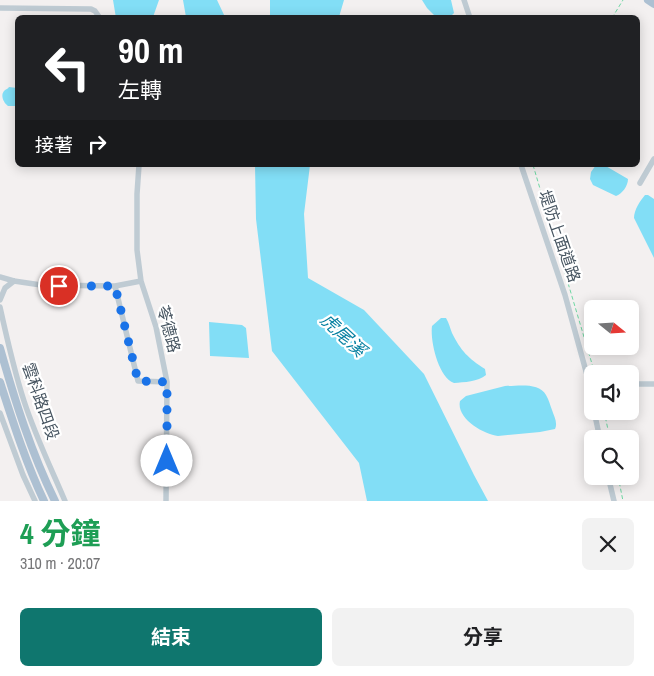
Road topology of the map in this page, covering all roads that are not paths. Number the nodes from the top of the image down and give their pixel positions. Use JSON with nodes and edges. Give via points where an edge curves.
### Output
{"nodes":[{"id":1,"x":464,"y":0,"type":"edge"},
{"id":2,"x":648,"y":0,"type":"edge"},
{"id":3,"x":654,"y":4,"type":"edge"},
{"id":4,"x":0,"y":8,"type":"edge"},
{"id":5,"x":98,"y":15,"type":"edge"},
{"id":6,"x":469,"y":15,"type":"edge"},
{"id":7,"x":654,"y":159,"type":"edge"},
{"id":8,"x":139,"y":167,"type":"edge"},
{"id":9,"x":523,"y":167,"type":"edge"},
{"id":10,"x":640,"y":182,"type":"dead end"},
{"id":11,"x":0,"y":277,"type":"edge"},
{"id":12,"x":14,"y":281,"type":"junction"},
{"id":13,"x":141,"y":281,"type":"junction"},
{"id":14,"x":115,"y":286,"type":"junction"},
{"id":15,"x":0,"y":300,"type":"edge"},
{"id":16,"x":0,"y":307,"type":"edge"},
{"id":17,"x":0,"y":348,"type":"edge"},
{"id":18,"x":584,"y":365,"type":"edge"},
{"id":19,"x":0,"y":382,"type":"edge"},
{"id":20,"x":167,"y":382,"type":"junction"},
{"id":21,"x":639,"y":384,"type":"edge"},
{"id":22,"x":654,"y":384,"type":"edge"},
{"id":23,"x":20,"y":403,"type":"junction"},
{"id":24,"x":0,"y":413,"type":"edge"},
{"id":25,"x":610,"y":485,"type":"edge"},
{"id":26,"x":35,"y":501,"type":"edge"},
{"id":27,"x":44,"y":501,"type":"edge"},
{"id":28,"x":55,"y":501,"type":"edge"},
{"id":29,"x":65,"y":501,"type":"edge"},
{"id":30,"x":166,"y":501,"type":"edge"},
{"id":31,"x":614,"y":501,"type":"edge"}],
"edges":[{"from":1,"to":6,"type":"street"},
{"from":2,"to":3,"type":"main road"},
{"from":4,"to":5,"type":"street","via":[[91,9]]},
{"from":7,"to":10,"type":"street"},
{"from":8,"to":13,"type":"street","name":"苓德路","via":[[137,250]]},
{"from":9,"to":18,"type":"street","name":"堤防上面道路","via":[[565,295]]},
{"from":11,"to":12,"type":"street"},
{"from":12,"to":14,"type":"street","via":[[41,285]]},
{"from":12,"to":15,"type":"street","via":[[5,288]]},
{"from":13,"to":14,"type":"street"},
{"from":13,"to":20,"type":"street","name":"苓德路","via":[[156,327]]},
{"from":14,"to":20,"type":"street","via":[[138,381]]},
{"from":16,"to":23,"type":"street","name":"雲科路四段"},
{"from":17,"to":23,"type":"main road","name":"雲科路四段"},
{"from":19,"to":27,"type":"main road","name":"雲科路四段"},
{"from":20,"to":30,"type":"street","name":"苓德路"},
{"from":21,"to":22,"type":"street"},
{"from":23,"to":28,"type":"main road","name":"雲科路四段","via":[[36,458]]},
{"from":23,"to":29,"type":"street","name":"雲科路四段"},
{"from":24,"to":26,"type":"street"},
{"from":25,"to":31,"type":"street"}]}
